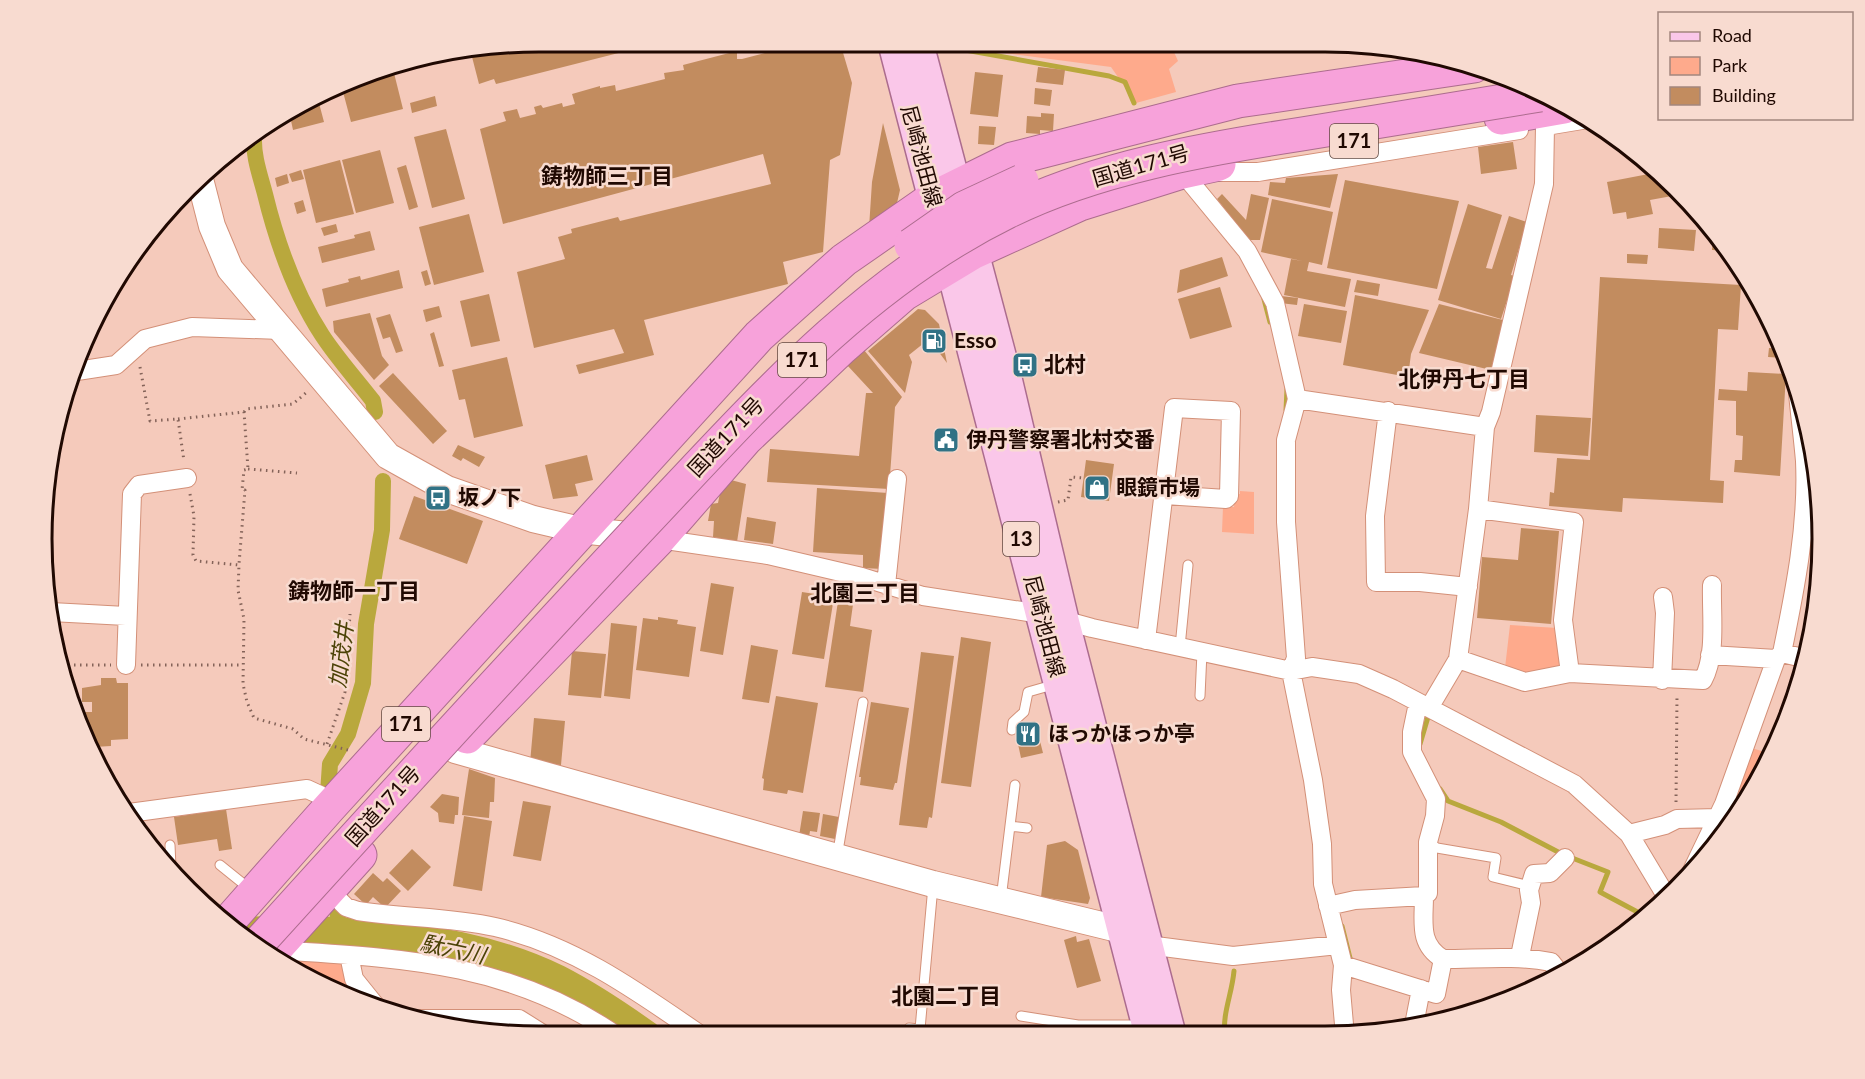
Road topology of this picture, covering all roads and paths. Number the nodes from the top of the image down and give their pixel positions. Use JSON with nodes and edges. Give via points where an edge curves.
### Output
{"nodes":[{"id":1,"x":896,"y":52,"type":"edge"},
{"id":2,"x":921,"y":52,"type":"edge"},
{"id":3,"x":1416,"y":61,"type":"edge"},
{"id":4,"x":1453,"y":69,"type":"edge"},
{"id":5,"x":1489,"y":81,"type":"edge"},
{"id":6,"x":1544,"y":111,"type":"edge"},
{"id":7,"x":1562,"y":114,"type":"edge"},
{"id":8,"x":1144,"y":126,"type":"junction"},
{"id":9,"x":1182,"y":172,"type":"junction"},
{"id":10,"x":202,"y":188,"type":"edge"},
{"id":11,"x":945,"y":191,"type":"junction"},
{"id":12,"x":961,"y":260,"type":"junction"},
{"id":13,"x":281,"y":330,"type":"junction"},
{"id":14,"x":136,"y":348,"type":"junction"},
{"id":15,"x":83,"y":370,"type":"edge"},
{"id":16,"x":321,"y":378,"type":"junction"},
{"id":17,"x":1297,"y":399,"type":"junction"},
{"id":18,"x":1389,"y":411,"type":"junction"},
{"id":19,"x":244,"y":412,"type":"junction"},
{"id":20,"x":178,"y":419,"type":"junction"},
{"id":21,"x":1485,"y":427,"type":"junction"},
{"id":22,"x":1803,"y":446,"type":"edge"},
{"id":23,"x":248,"y":469,"type":"junction"},
{"id":24,"x":297,"y":473,"type":"dead end"},
{"id":25,"x":187,"y":478,"type":"junction"},
{"id":26,"x":1084,"y":478,"type":"dead end"},
{"id":27,"x":899,"y":490,"type":"dead end"},
{"id":28,"x":1165,"y":495,"type":"junction"},
{"id":29,"x":1054,"y":503,"type":"dead end"},
{"id":30,"x":1478,"y":509,"type":"junction"},
{"id":31,"x":580,"y":530,"type":"junction"},
{"id":32,"x":659,"y":538,"type":"junction"},
{"id":33,"x":239,"y":564,"type":"junction"},
{"id":34,"x":1188,"y":565,"type":"dead end"},
{"id":35,"x":886,"y":585,"type":"junction"},
{"id":36,"x":1712,"y":585,"type":"dead end"},
{"id":37,"x":1468,"y":587,"type":"junction"},
{"id":38,"x":1663,"y":597,"type":"dead end"},
{"id":39,"x":58,"y":612,"type":"edge"},
{"id":40,"x":350,"y":614,"type":"dead end"},
{"id":41,"x":126,"y":616,"type":"junction"},
{"id":42,"x":1053,"y":618,"type":"junction"},
{"id":43,"x":1146,"y":640,"type":"junction"},
{"id":44,"x":1180,"y":647,"type":"junction"},
{"id":45,"x":1202,"y":652,"type":"junction"},
{"id":46,"x":1710,"y":655,"type":"junction"},
{"id":47,"x":1779,"y":656,"type":"junction"},
{"id":48,"x":1798,"y":658,"type":"edge"},
{"id":49,"x":1458,"y":659,"type":"junction"},
{"id":50,"x":69,"y":665,"type":"edge"},
{"id":51,"x":126,"y":665,"type":"junction"},
{"id":52,"x":243,"y":666,"type":"junction"},
{"id":53,"x":1291,"y":671,"type":"junction"},
{"id":54,"x":1570,"y":673,"type":"junction"},
{"id":55,"x":1671,"y":680,"type":"junction"},
{"id":56,"x":1060,"y":683,"type":"junction"},
{"id":57,"x":1200,"y":696,"type":"dead end"},
{"id":58,"x":863,"y":702,"type":"dead end"},
{"id":59,"x":1424,"y":705,"type":"junction"},
{"id":60,"x":1012,"y":730,"type":"dead end"},
{"id":61,"x":327,"y":744,"type":"junction"},
{"id":62,"x":343,"y":749,"type":"dead end"},
{"id":63,"x":455,"y":750,"type":"junction"},
{"id":64,"x":1015,"y":785,"type":"dead end"},
{"id":65,"x":328,"y":808,"type":"junction"},
{"id":66,"x":1730,"y":809,"type":"edge"},
{"id":67,"x":1721,"y":811,"type":"junction"},
{"id":68,"x":136,"y":812,"type":"edge"},
{"id":69,"x":1677,"y":819,"type":"junction"},
{"id":70,"x":1010,"y":826,"type":"junction"},
{"id":71,"x":1027,"y":828,"type":"dead end"},
{"id":72,"x":1629,"y":834,"type":"junction"},
{"id":73,"x":1428,"y":842,"type":"junction"},
{"id":74,"x":170,"y":845,"type":"dead end"},
{"id":75,"x":1704,"y":846,"type":"edge"},
{"id":76,"x":171,"y":858,"type":"edge"},
{"id":77,"x":837,"y":858,"type":"junction"},
{"id":78,"x":1565,"y":858,"type":"dead end"},
{"id":79,"x":220,"y":865,"type":"dead end"},
{"id":80,"x":933,"y":884,"type":"junction"},
{"id":81,"x":1530,"y":886,"type":"junction"},
{"id":82,"x":1663,"y":891,"type":"edge"},
{"id":83,"x":326,"y":893,"type":"junction"},
{"id":84,"x":1424,"y":896,"type":"junction"},
{"id":85,"x":1001,"y":901,"type":"junction"},
{"id":86,"x":1328,"y":906,"type":"junction"},
{"id":87,"x":236,"y":915,"type":"edge"},
{"id":88,"x":1122,"y":930,"type":"junction"},
{"id":89,"x":1148,"y":945,"type":"junction"},
{"id":90,"x":1338,"y":945,"type":"junction"},
{"id":91,"x":273,"y":947,"type":"edge"},
{"id":92,"x":273,"y":947,"type":"edge"},
{"id":93,"x":278,"y":950,"type":"edge"},
{"id":94,"x":349,"y":955,"type":"junction"},
{"id":95,"x":1520,"y":956,"type":"junction"},
{"id":96,"x":1443,"y":959,"type":"junction"},
{"id":97,"x":1343,"y":965,"type":"junction"},
{"id":98,"x":1556,"y":968,"type":"edge"},
{"id":99,"x":1421,"y":989,"type":"junction"},
{"id":100,"x":366,"y":994,"type":"edge"},
{"id":101,"x":1021,"y":1016,"type":"dead end"},
{"id":102,"x":1033,"y":1018,"type":"junction"},
{"id":103,"x":1415,"y":1018,"type":"edge"},
{"id":104,"x":457,"y":1019,"type":"edge"},
{"id":105,"x":1344,"y":1025,"type":"edge"},
{"id":106,"x":530,"y":1026,"type":"edge"},
{"id":107,"x":600,"y":1026,"type":"edge"},
{"id":108,"x":687,"y":1026,"type":"edge"},
{"id":109,"x":920,"y":1026,"type":"edge"},
{"id":110,"x":1032,"y":1026,"type":"edge"},
{"id":111,"x":1089,"y":1026,"type":"edge"},
{"id":112,"x":1154,"y":1026,"type":"edge"},
{"id":113,"x":1155,"y":1026,"type":"edge"}],
"edges":[{"from":1,"to":11,"type":"main road","name":"尼崎池田線","number":"13"},
{"from":2,"to":11,"type":"main road","name":"尼崎池田線","number":"13"},
{"from":3,"to":8,"type":"street","via":[[1236,92]]},
{"from":4,"to":8,"type":"highway","number":"171","via":[[1238,101]]},
{"from":5,"to":87,"type":"highway","name":"国道171号","number":"171","bridge":true,"via":[[1186,131],[1065,164],[964,208],[830,304],[742,387]]},
{"from":6,"to":7,"type":"street"},
{"from":6,"to":9,"type":"highway","number":"171","via":[[1298,149]]},
{"from":6,"to":21,"type":"street","via":[[1544,184]]},
{"from":6,"to":91,"type":"highway","name":"国道171号","number":"171","bridge":true,"via":[[1189,152],[1068,187],[1007,211],[935,254],[845,320],[759,402],[554,620]]},
{"from":8,"to":11,"type":"highway","number":"171","via":[[1012,159]]},
{"from":9,"to":12,"type":"highway","number":"171","via":[[1080,204]]},
{"from":9,"to":17,"type":"street","via":[[1247,251],[1275,303]]},
{"from":10,"to":13,"type":"street","via":[[212,226],[230,269]]},
{"from":11,"to":12,"type":"main road","name":"尼崎池田線","number":"13"},
{"from":11,"to":31,"type":"highway","number":"171","via":[[844,260],[759,336]]},
{"from":12,"to":32,"type":"highway","number":"171","via":[[904,294],[842,348],[746,439]]},
{"from":12,"to":42,"type":"main road","name":"尼崎池田線","number":"13","via":[[1006,372]]},
{"from":13,"to":14,"type":"street","via":[[192,327],[145,339]]},
{"from":13,"to":16,"type":"street"},
{"from":14,"to":15,"type":"street","via":[[116,365]]},
{"from":14,"to":20,"type":"path","via":[[150,420]]},
{"from":16,"to":19,"type":"path","via":[[293,404]]},
{"from":16,"to":31,"type":"street","via":[[388,456],[411,471],[484,503]]},
{"from":17,"to":18,"type":"street"},
{"from":17,"to":53,"type":"street","via":[[1286,440],[1286,522],[1296,658]]},
{"from":18,"to":21,"type":"street"},
{"from":18,"to":37,"type":"street","via":[[1375,516],[1376,582]]},
{"from":19,"to":20,"type":"path"},
{"from":19,"to":23,"type":"path"},
{"from":20,"to":25,"type":"path"},
{"from":21,"to":30,"type":"street"},
{"from":22,"to":47,"type":"street","via":[[1804,508],[1794,595]]},
{"from":23,"to":24,"type":"path"},
{"from":23,"to":33,"type":"path","via":[[244,470],[242,490]]},
{"from":25,"to":33,"type":"path","via":[[196,561]]},
{"from":25,"to":41,"type":"street","via":[[139,485],[132,494]]},
{"from":26,"to":29,"type":"path","via":[[1071,477],[1068,500]]},
{"from":27,"to":35,"type":"street"},
{"from":28,"to":28,"type":"street","via":[[1226,499],[1229,496],[1231,411],[1174,408]]},
{"from":28,"to":43,"type":"street"},
{"from":30,"to":37,"type":"street"},
{"from":30,"to":54,"type":"street","via":[[1574,522],[1563,620]]},
{"from":31,"to":32,"type":"street"},
{"from":31,"to":65,"type":"highway","number":"171"},
{"from":32,"to":35,"type":"street","via":[[768,555]]},
{"from":32,"to":63,"type":"highway","number":"171"},
{"from":33,"to":52,"type":"path"},
{"from":34,"to":44,"type":"lane"},
{"from":35,"to":42,"type":"street","via":[[923,596]]},
{"from":36,"to":46,"type":"street"},
{"from":37,"to":49,"type":"street"},
{"from":38,"to":55,"type":"street"},
{"from":39,"to":41,"type":"street"},
{"from":40,"to":61,"type":"path","via":[[345,692]]},
{"from":41,"to":51,"type":"street"},
{"from":42,"to":43,"type":"street"},
{"from":42,"to":56,"type":"main road","name":"尼崎池田線","number":"13"},
{"from":42,"to":89,"type":"main road","name":"尼崎池田線","number":"13"},
{"from":43,"to":44,"type":"street"},
{"from":44,"to":45,"type":"street"},
{"from":45,"to":53,"type":"street"},
{"from":45,"to":57,"type":"lane"},
{"from":46,"to":47,"type":"street"},
{"from":46,"to":55,"type":"street","via":[[1703,680]]},
{"from":47,"to":48,"type":"street"},
{"from":47,"to":67,"type":"street"},
{"from":49,"to":54,"type":"street","via":[[1525,682]]},
{"from":49,"to":59,"type":"street"},
{"from":50,"to":51,"type":"path"},
{"from":51,"to":52,"type":"path"},
{"from":52,"to":61,"type":"path","via":[[245,693],[254,718]]},
{"from":53,"to":59,"type":"street","via":[[1312,667],[1359,674]]},
{"from":53,"to":86,"type":"street","via":[[1312,780]]},
{"from":54,"to":55,"type":"street"},
{"from":55,"to":69,"type":"path"},
{"from":56,"to":60,"type":"lane","via":[[1028,692],[1024,712],[1013,722]]},
{"from":56,"to":88,"type":"main road","name":"尼崎池田線","number":"13"},
{"from":58,"to":77,"type":"lane"},
{"from":59,"to":72,"type":"street","via":[[1574,783]]},
{"from":59,"to":73,"type":"street","via":[[1412,732],[1412,752],[1436,799]]},
{"from":61,"to":62,"type":"path"},
{"from":63,"to":77,"type":"street"},
{"from":63,"to":83,"type":"highway","number":"171"},
{"from":64,"to":70,"type":"lane"},
{"from":65,"to":68,"type":"street","via":[[320,795],[307,789]]},
{"from":65,"to":87,"type":"highway","number":"171"},
{"from":66,"to":67,"type":"street"},
{"from":67,"to":69,"type":"street"},
{"from":67,"to":75,"type":"street"},
{"from":69,"to":72,"type":"street"},
{"from":70,"to":71,"type":"lane"},
{"from":70,"to":85,"type":"lane"},
{"from":72,"to":82,"type":"street"},
{"from":73,"to":81,"type":"lane","via":[[1437,848],[1496,858],[1493,877]]},
{"from":73,"to":84,"type":"street","via":[[1428,893]]},
{"from":74,"to":76,"type":"lane"},
{"from":77,"to":80,"type":"street"},
{"from":78,"to":81,"type":"street","via":[[1550,873],[1534,874]]},
{"from":79,"to":87,"type":"lane"},
{"from":80,"to":85,"type":"street"},
{"from":80,"to":109,"type":"lane"},
{"from":81,"to":95,"type":"street","via":[[1531,903]]},
{"from":83,"to":92,"type":"highway","number":"171"},
{"from":83,"to":108,"type":"street","via":[[358,911],[461,921],[533,938],[619,979]]},
{"from":84,"to":86,"type":"street","via":[[1354,900]]},
{"from":84,"to":96,"type":"street","via":[[1424,937],[1430,951]]},
{"from":85,"to":88,"type":"street"},
{"from":86,"to":90,"type":"street"},
{"from":88,"to":89,"type":"street"},
{"from":88,"to":112,"type":"main road","name":"尼崎池田線","number":"13"},
{"from":89,"to":90,"type":"street","via":[[1233,956]]},
{"from":89,"to":113,"type":"main road","name":"尼崎池田線","number":"13"},
{"from":90,"to":97,"type":"street"},
{"from":93,"to":94,"type":"street"},
{"from":94,"to":100,"type":"street","via":[[354,979]]},
{"from":94,"to":107,"type":"street","via":[[423,962],[524,986]]},
{"from":95,"to":96,"type":"street"},
{"from":95,"to":98,"type":"street","via":[[1551,962]]},
{"from":96,"to":99,"type":"street","via":[[1436,994]]},
{"from":97,"to":99,"type":"street"},
{"from":97,"to":105,"type":"street"},
{"from":99,"to":103,"type":"street"},
{"from":101,"to":102,"type":"lane"},
{"from":102,"to":110,"type":"lane"},
{"from":102,"to":111,"type":"lane"},
{"from":104,"to":106,"type":"street","via":[[519,1019]]}]}
